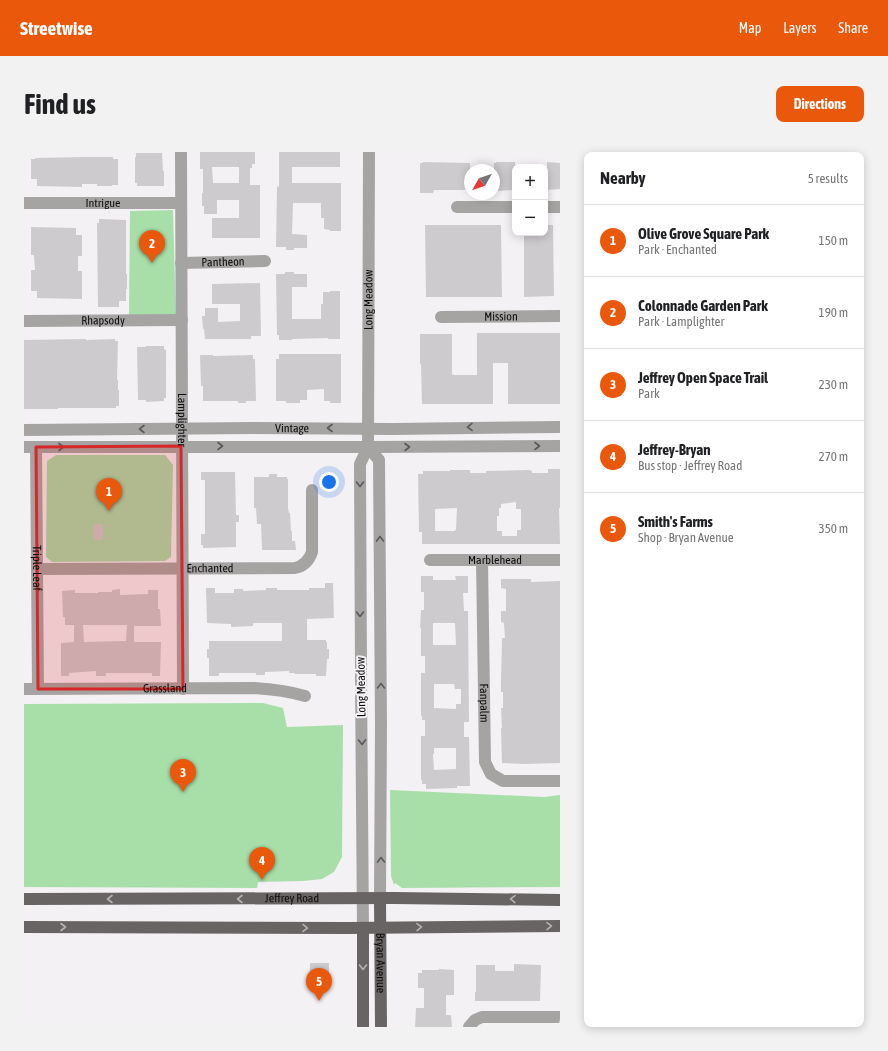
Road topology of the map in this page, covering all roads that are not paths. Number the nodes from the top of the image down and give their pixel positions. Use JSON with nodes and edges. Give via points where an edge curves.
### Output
{"nodes":[{"id":1,"x":181,"y":152,"type":"edge"},
{"id":2,"x":369,"y":152,"type":"edge"},
{"id":3,"x":24,"y":203,"type":"edge"},
{"id":4,"x":181,"y":203,"type":"junction"},
{"id":5,"x":560,"y":206,"type":"edge"},
{"id":6,"x":456,"y":207,"type":"dead end"},
{"id":7,"x":512,"y":207,"type":"edge"},
{"id":8,"x":548,"y":207,"type":"edge"},
{"id":9,"x":265,"y":261,"type":"dead end"},
{"id":10,"x":181,"y":262,"type":"junction"},
{"id":11,"x":560,"y":316,"type":"edge"},
{"id":12,"x":441,"y":317,"type":"dead end"},
{"id":13,"x":182,"y":320,"type":"junction"},
{"id":14,"x":24,"y":321,"type":"edge"},
{"id":15,"x":560,"y":426,"type":"edge"},
{"id":16,"x":181,"y":428,"type":"junction"},
{"id":17,"x":369,"y":428,"type":"junction"},
{"id":18,"x":24,"y":430,"type":"edge"},
{"id":19,"x":181,"y":446,"type":"junction"},
{"id":20,"x":560,"y":446,"type":"edge"},
{"id":21,"x":30,"y":447,"type":"edge"},
{"id":22,"x":368,"y":447,"type":"junction"},
{"id":23,"x":312,"y":490,"type":"dead end"},
{"id":24,"x":430,"y":560,"type":"dead end"},
{"id":25,"x":482,"y":560,"type":"junction"},
{"id":26,"x":560,"y":560,"type":"edge"},
{"id":27,"x":182,"y":568,"type":"junction"},
{"id":28,"x":37,"y":569,"type":"junction"},
{"id":29,"x":183,"y":688,"type":"junction"},
{"id":30,"x":24,"y":689,"type":"edge"},
{"id":31,"x":38,"y":689,"type":"junction"},
{"id":32,"x":305,"y":696,"type":"dead end"},
{"id":33,"x":560,"y":781,"type":"edge"},
{"id":34,"x":24,"y":899,"type":"edge"},
{"id":35,"x":363,"y":899,"type":"junction"},
{"id":36,"x":380,"y":899,"type":"junction"},
{"id":37,"x":560,"y":900,"type":"edge"},
{"id":38,"x":560,"y":926,"type":"edge"},
{"id":39,"x":24,"y":927,"type":"edge"},
{"id":40,"x":363,"y":928,"type":"junction"},
{"id":41,"x":380,"y":928,"type":"junction"},
{"id":42,"x":560,"y":1017,"type":"edge"},
{"id":43,"x":470,"y":1025,"type":"edge"},
{"id":44,"x":363,"y":1027,"type":"edge"},
{"id":45,"x":381,"y":1027,"type":"edge"}],
"edges":[{"from":1,"to":4,"type":"street","name":"Lamplighter"},
{"from":2,"to":17,"type":"street","name":"Long Meadow"},
{"from":3,"to":4,"type":"street","name":"Intrigue"},
{"from":4,"to":10,"type":"street","name":"Lamplighter"},
{"from":5,"to":8,"type":"street"},
{"from":6,"to":7,"type":"street"},
{"from":9,"to":10,"type":"street","name":"Pantheon"},
{"from":10,"to":13,"type":"street","name":"Lamplighter"},
{"from":11,"to":12,"type":"street","name":"Mission"},
{"from":13,"to":14,"type":"street","name":"Rhapsody"},
{"from":13,"to":16,"type":"street","name":"Lamplighter"},
{"from":15,"to":17,"type":"street","name":"Vintage","one_way":true},
{"from":17,"to":16,"type":"street","name":"Vintage","one_way":true},
{"from":16,"to":18,"type":"street","name":"Vintage","one_way":true},
{"from":16,"to":19,"type":"street","name":"Lamplighter"},
{"from":17,"to":22,"type":"street","name":"Long Meadow"},
{"from":21,"to":19,"type":"street","name":"Vintage","one_way":true},
{"from":19,"to":22,"type":"street","name":"Vintage","one_way":true},
{"from":19,"to":27,"type":"street","name":"Lamplighter"},
{"from":22,"to":20,"type":"street","name":"Vintage","one_way":true},
{"from":21,"to":28,"type":"street","name":"Triple Leaf"},
{"from":22,"to":35,"type":"street","name":"Long Meadow","one_way":true,"via":[[360,464]]},
{"from":36,"to":22,"type":"street","name":"Long Meadow","one_way":true,"via":[[379,460]]},
{"from":23,"to":27,"type":"street","name":"Enchanted","via":[[312,552],[306,564],[295,568]]},
{"from":24,"to":25,"type":"street","name":"Marblehead"},
{"from":25,"to":26,"type":"street","name":"Marblehead"},
{"from":25,"to":33,"type":"street","name":"Fanpalm","via":[[485,762],[491,774],[503,781]]},
{"from":27,"to":28,"type":"street","name":"Enchanted"},
{"from":27,"to":29,"type":"street","name":"Lamplighter"},
{"from":28,"to":31,"type":"street","name":"Triple Leaf"},
{"from":29,"to":31,"type":"street","name":"Grassland"},
{"from":29,"to":32,"type":"street","name":"Grassland","via":[[268,689]]},
{"from":30,"to":31,"type":"street","name":"Grassland"},
{"from":35,"to":34,"type":"main road","name":"Jeffrey Road","one_way":true},
{"from":35,"to":36,"type":"main road","name":"Jeffrey Road"},
{"from":35,"to":40,"type":"street","name":"Long Meadow"},
{"from":37,"to":36,"type":"main road","name":"Jeffrey Road","one_way":true},
{"from":36,"to":41,"type":"main road","name":"Bryan Avenue"},
{"from":41,"to":38,"type":"main road","one_way":true},
{"from":39,"to":40,"type":"main road","one_way":true},
{"from":40,"to":41,"type":"main road"},
{"from":40,"to":44,"type":"main road","name":"Bryan Avenue","one_way":true},
{"from":41,"to":45,"type":"main road","name":"Bryan Avenue"},
{"from":42,"to":43,"type":"street","via":[[482,1017]]}]}
